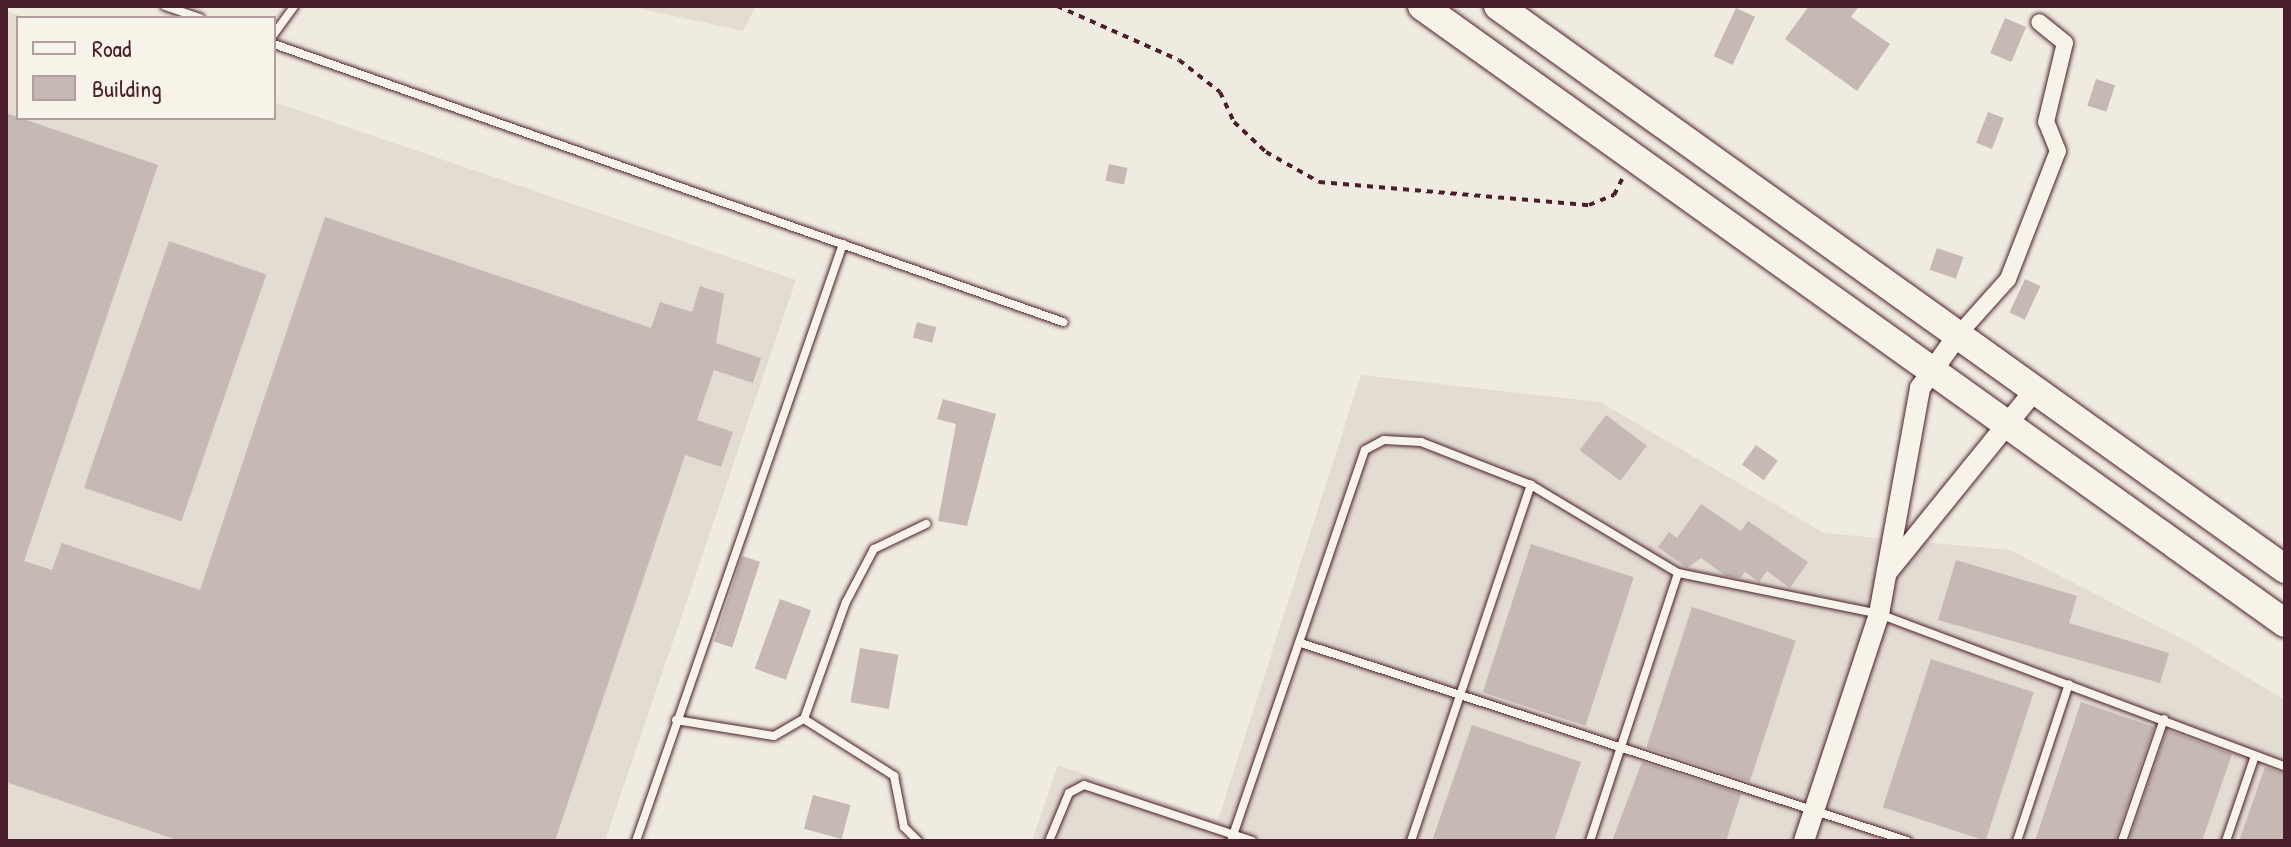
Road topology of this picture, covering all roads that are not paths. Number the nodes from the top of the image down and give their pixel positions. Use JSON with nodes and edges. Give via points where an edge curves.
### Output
{"nodes":[{"id":1,"x":165,"y":6,"type":"edge"},
{"id":2,"x":294,"y":6,"type":"edge"},
{"id":3,"x":1422,"y":6,"type":"edge"},
{"id":4,"x":1498,"y":6,"type":"edge"},
{"id":5,"x":194,"y":16,"type":"edge"},
{"id":6,"x":2039,"y":22,"type":"dead end"},
{"id":7,"x":276,"y":31,"type":"edge"},
{"id":8,"x":276,"y":45,"type":"edge"},
{"id":9,"x":843,"y":244,"type":"junction"},
{"id":10,"x":1063,"y":322,"type":"dead end"},
{"id":11,"x":1958,"y":335,"type":"junction"},
{"id":12,"x":1930,"y":370,"type":"junction"},
{"id":13,"x":2035,"y":390,"type":"junction"},
{"id":14,"x":2006,"y":424,"type":"junction"},
{"id":15,"x":1531,"y":485,"type":"junction"},
{"id":16,"x":926,"y":524,"type":"dead end"},
{"id":17,"x":2285,"y":569,"type":"edge"},
{"id":18,"x":1678,"y":573,"type":"junction"},
{"id":19,"x":1886,"y":573,"type":"junction"},
{"id":20,"x":1879,"y":614,"type":"junction"},
{"id":21,"x":2285,"y":623,"type":"edge"},
{"id":22,"x":1301,"y":643,"type":"junction"},
{"id":23,"x":2069,"y":684,"type":"junction"},
{"id":24,"x":1461,"y":693,"type":"junction"},
{"id":25,"x":804,"y":719,"type":"junction"},
{"id":26,"x":2164,"y":719,"type":"junction"},
{"id":27,"x":676,"y":720,"type":"junction"},
{"id":28,"x":1621,"y":751,"type":"junction"},
{"id":29,"x":2255,"y":756,"type":"junction"},
{"id":30,"x":2285,"y":767,"type":"edge"},
{"id":31,"x":1814,"y":811,"type":"junction"},
{"id":32,"x":1232,"y":838,"type":"edge"},
{"id":33,"x":636,"y":841,"type":"edge"},
{"id":34,"x":918,"y":841,"type":"edge"},
{"id":35,"x":1049,"y":841,"type":"edge"},
{"id":36,"x":1252,"y":841,"type":"edge"},
{"id":37,"x":1411,"y":841,"type":"edge"},
{"id":38,"x":1590,"y":841,"type":"edge"},
{"id":39,"x":1804,"y":841,"type":"edge"},
{"id":40,"x":1907,"y":841,"type":"edge"},
{"id":41,"x":2017,"y":841,"type":"edge"},
{"id":42,"x":2122,"y":841,"type":"edge"},
{"id":43,"x":2226,"y":841,"type":"edge"}],
"edges":[{"from":1,"to":5,"type":"lane"},
{"from":2,"to":7,"type":"lane"},
{"from":3,"to":12,"type":"highway"},
{"from":4,"to":11,"type":"highway"},
{"from":6,"to":11,"type":"street","via":[[2065,43],[2046,122],[2058,151],[2008,279]]},
{"from":8,"to":9,"type":"lane"},
{"from":9,"to":10,"type":"lane"},
{"from":9,"to":27,"type":"lane"},
{"from":11,"to":12,"type":"street"},
{"from":11,"to":13,"type":"highway"},
{"from":12,"to":14,"type":"highway"},
{"from":12,"to":19,"type":"street","via":[[1920,388]]},
{"from":13,"to":14,"type":"street"},
{"from":13,"to":17,"type":"highway"},
{"from":14,"to":19,"type":"street"},
{"from":14,"to":21,"type":"highway"},
{"from":15,"to":18,"type":"lane"},
{"from":15,"to":22,"type":"lane","via":[[1421,442],[1384,440],[1365,450]]},
{"from":15,"to":24,"type":"lane"},
{"from":16,"to":25,"type":"lane","via":[[874,549],[846,602]]},
{"from":18,"to":20,"type":"lane"},
{"from":18,"to":28,"type":"lane"},
{"from":19,"to":20,"type":"street"},
{"from":20,"to":23,"type":"lane"},
{"from":20,"to":31,"type":"street"},
{"from":22,"to":24,"type":"lane"},
{"from":22,"to":32,"type":"lane"},
{"from":23,"to":26,"type":"lane"},
{"from":23,"to":41,"type":"lane"},
{"from":24,"to":28,"type":"lane"},
{"from":24,"to":37,"type":"lane"},
{"from":25,"to":27,"type":"lane","via":[[774,736]]},
{"from":25,"to":34,"type":"lane","via":[[894,776],[904,827]]},
{"from":26,"to":29,"type":"lane"},
{"from":26,"to":42,"type":"lane"},
{"from":27,"to":33,"type":"lane"},
{"from":28,"to":31,"type":"lane"},
{"from":28,"to":38,"type":"lane"},
{"from":29,"to":30,"type":"lane"},
{"from":29,"to":43,"type":"lane"},
{"from":31,"to":39,"type":"street"},
{"from":31,"to":40,"type":"lane"},
{"from":32,"to":35,"type":"lane","via":[[1084,785],[1069,793]]},
{"from":32,"to":36,"type":"lane"}]}
